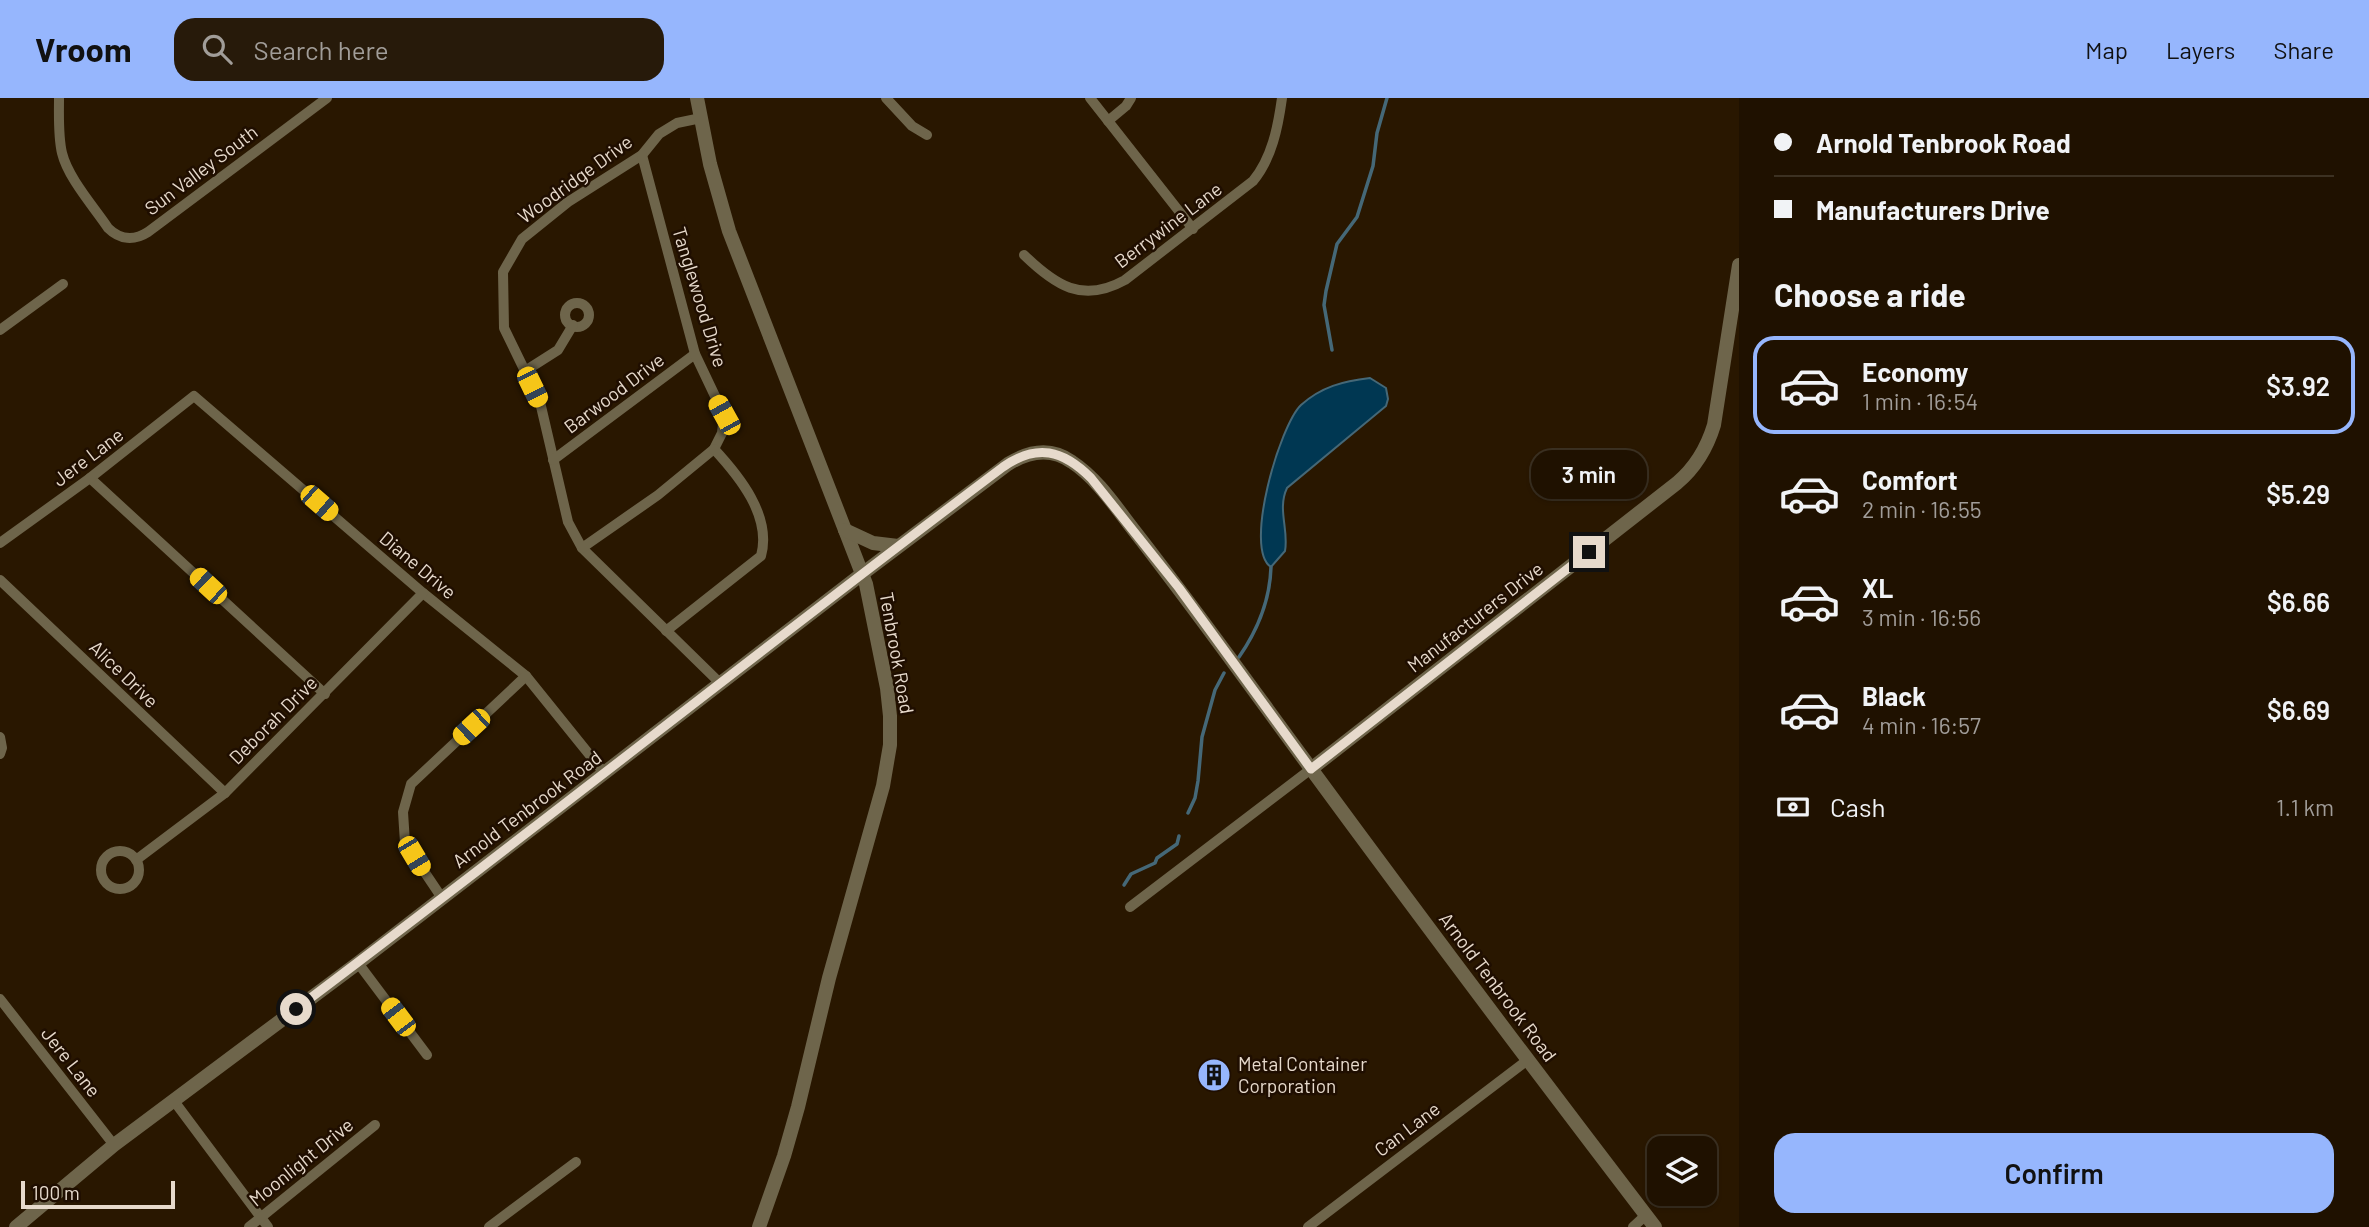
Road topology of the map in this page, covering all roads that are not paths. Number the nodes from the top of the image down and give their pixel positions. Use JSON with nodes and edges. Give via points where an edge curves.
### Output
{"nodes":[{"id":1,"x":59,"y":98,"type":"edge"},
{"id":2,"x":327,"y":98,"type":"edge"},
{"id":3,"x":697,"y":98,"type":"edge"},
{"id":4,"x":886,"y":98,"type":"edge"},
{"id":5,"x":1091,"y":98,"type":"edge"},
{"id":6,"x":1131,"y":98,"type":"edge"},
{"id":7,"x":1282,"y":98,"type":"edge"},
{"id":8,"x":701,"y":118,"type":"junction"},
{"id":9,"x":1108,"y":121,"type":"junction"},
{"id":10,"x":927,"y":135,"type":"dead end"},
{"id":11,"x":642,"y":155,"type":"junction"},
{"id":12,"x":1193,"y":229,"type":"junction"},
{"id":13,"x":1024,"y":255,"type":"dead end"},
{"id":14,"x":1739,"y":265,"type":"edge"},
{"id":15,"x":63,"y":284,"type":"dead end"},
{"id":16,"x":573,"y":326,"type":"dead end"},
{"id":17,"x":0,"y":330,"type":"edge"},
{"id":18,"x":695,"y":354,"type":"junction"},
{"id":19,"x":525,"y":371,"type":"junction"},
{"id":20,"x":194,"y":396,"type":"joint"},
{"id":21,"x":714,"y":449,"type":"junction"},
{"id":22,"x":554,"y":460,"type":"junction"},
{"id":23,"x":90,"y":478,"type":"junction"},
{"id":24,"x":845,"y":530,"type":"junction"},
{"id":25,"x":0,"y":543,"type":"edge"},
{"id":26,"x":898,"y":546,"type":"junction"},
{"id":27,"x":582,"y":548,"type":"junction"},
{"id":28,"x":862,"y":574,"type":"junction"},
{"id":29,"x":0,"y":580,"type":"edge"},
{"id":30,"x":423,"y":593,"type":"junction"},
{"id":31,"x":836,"y":594,"type":"junction"},
{"id":32,"x":871,"y":607,"type":"junction"},
{"id":33,"x":666,"y":631,"type":"junction"},
{"id":34,"x":526,"y":676,"type":"junction"},
{"id":35,"x":721,"y":684,"type":"junction"},
{"id":36,"x":325,"y":694,"type":"junction"},
{"id":37,"x":0,"y":737,"type":"edge"},
{"id":38,"x":0,"y":754,"type":"edge"},
{"id":39,"x":1311,"y":769,"type":"junction"},
{"id":40,"x":606,"y":774,"type":"junction"},
{"id":41,"x":225,"y":793,"type":"junction"},
{"id":42,"x":136,"y":860,"type":"dead end"},
{"id":43,"x":442,"y":898,"type":"junction"},
{"id":44,"x":1130,"y":907,"type":"dead end"},
{"id":45,"x":358,"y":963,"type":"junction"},
{"id":46,"x":0,"y":999,"type":"edge"},
{"id":47,"x":427,"y":1055,"type":"dead end"},
{"id":48,"x":1529,"y":1059,"type":"junction"},
{"id":49,"x":174,"y":1101,"type":"junction"},
{"id":50,"x":376,"y":1125,"type":"dead end"},
{"id":51,"x":114,"y":1145,"type":"junction"},
{"id":52,"x":576,"y":1162,"type":"dead end"},
{"id":53,"x":1650,"y":1221,"type":"edge"},
{"id":54,"x":264,"y":1222,"type":"edge"},
{"id":55,"x":25,"y":1224,"type":"edge"},
{"id":56,"x":249,"y":1227,"type":"edge"},
{"id":57,"x":489,"y":1227,"type":"edge"},
{"id":58,"x":759,"y":1227,"type":"edge"},
{"id":59,"x":1308,"y":1227,"type":"edge"},
{"id":60,"x":1633,"y":1227,"type":"edge"}],
"edges":[{"from":1,"to":2,"type":"street","name":"Sun Valley South","via":[[61,143],[68,168],[108,228],[127,238],[148,232]]},
{"from":3,"to":8,"type":"street","name":"Tenbrook Road"},
{"from":4,"to":10,"type":"street"},
{"from":5,"to":9,"type":"street"},
{"from":6,"to":9,"type":"street"},
{"from":7,"to":12,"type":"street","name":"Berrywine Lane","via":[[1261,171]]},
{"from":8,"to":11,"type":"street","name":"Woodridge Drive","via":[[677,123],[659,134]]},
{"from":8,"to":24,"type":"street","name":"Tenbrook Road","via":[[737,253]]},
{"from":9,"to":12,"type":"street"},
{"from":11,"to":18,"type":"street","name":"Tanglewood Drive"},
{"from":11,"to":19,"type":"street","name":"Woodridge Drive","via":[[568,202],[522,239],[513,253],[503,272],[504,328]]},
{"from":12,"to":13,"type":"street","name":"Berrywine Lane","via":[[1125,281],[1107,289],[1068,288]]},
{"from":14,"to":39,"type":"street","name":"Manufacturers Drive","via":[[1714,425],[1694,467]]},
{"from":15,"to":17,"type":"street"},
{"from":16,"to":19,"type":"street","via":[[558,350]]},
{"from":18,"to":21,"type":"street","name":"Tanglewood Drive","via":[[724,415]]},
{"from":18,"to":22,"type":"street","name":"Barwood Drive"},
{"from":19,"to":22,"type":"street","name":"Woodridge Drive","via":[[540,402]]},
{"from":20,"to":23,"type":"street","name":"Jere Lane"},
{"from":20,"to":30,"type":"street","name":"Diane Drive"},
{"from":21,"to":27,"type":"street"},
{"from":21,"to":33,"type":"street","via":[[752,499],[765,542],[761,556]]},
{"from":22,"to":27,"type":"street","name":"Woodridge Drive","via":[[568,522]]},
{"from":23,"to":25,"type":"street","name":"Jere Lane"},
{"from":23,"to":36,"type":"street"},
{"from":24,"to":26,"type":"street","via":[[873,543]]},
{"from":24,"to":28,"type":"street","name":"Tenbrook Road"},
{"from":26,"to":28,"type":"street","name":"Arnold Tenbrook Road"},
{"from":26,"to":39,"type":"street","name":"Arnold Tenbrook Road","via":[[1019,458],[1043,452],[1067,458],[1091,478],[1140,539]]},
{"from":27,"to":33,"type":"street","name":"Woodridge Drive"},
{"from":28,"to":31,"type":"street","name":"Arnold Tenbrook Road"},
{"from":28,"to":32,"type":"street","name":"Tenbrook Road"},
{"from":29,"to":41,"type":"street","name":"Alice Drive"},
{"from":30,"to":34,"type":"street","name":"Diane Drive"},
{"from":30,"to":36,"type":"street","name":"Deborah Drive"},
{"from":31,"to":32,"type":"street","via":[[856,594]]},
{"from":31,"to":35,"type":"street","name":"Arnold Tenbrook Road"},
{"from":32,"to":58,"type":"street","name":"Tenbrook Road","via":[[890,706],[887,765],[793,1126]]},
{"from":33,"to":35,"type":"street","name":"Woodridge Drive"},
{"from":34,"to":40,"type":"street","name":"Diane Drive"},
{"from":34,"to":43,"type":"street","via":[[411,784],[403,812],[405,843]]},
{"from":35,"to":40,"type":"street","name":"Arnold Tenbrook Road"},
{"from":36,"to":41,"type":"street","name":"Deborah Drive"},
{"from":37,"to":38,"type":"street"},
{"from":39,"to":44,"type":"street"},
{"from":39,"to":48,"type":"street","name":"Arnold Tenbrook Road"},
{"from":40,"to":43,"type":"street","name":"Arnold Tenbrook Road"},
{"from":41,"to":42,"type":"street","name":"Deborah Drive"},
{"from":43,"to":45,"type":"street","name":"Arnold Tenbrook Road"},
{"from":45,"to":47,"type":"street"},
{"from":45,"to":49,"type":"street","name":"Arnold Tenbrook Road"},
{"from":46,"to":51,"type":"street","name":"Jere Lane"},
{"from":48,"to":53,"type":"street","name":"Arnold Tenbrook Road"},
{"from":48,"to":59,"type":"street","name":"Can Lane"},
{"from":49,"to":51,"type":"street","name":"Arnold Tenbrook Road"},
{"from":49,"to":54,"type":"street"},
{"from":50,"to":54,"type":"street","name":"Moonlight Drive"},
{"from":51,"to":55,"type":"street","name":"Arnold Tenbrook Road"},
{"from":52,"to":57,"type":"street"},
{"from":53,"to":60,"type":"street"},
{"from":54,"to":56,"type":"street","name":"Moonlight Drive"}]}
